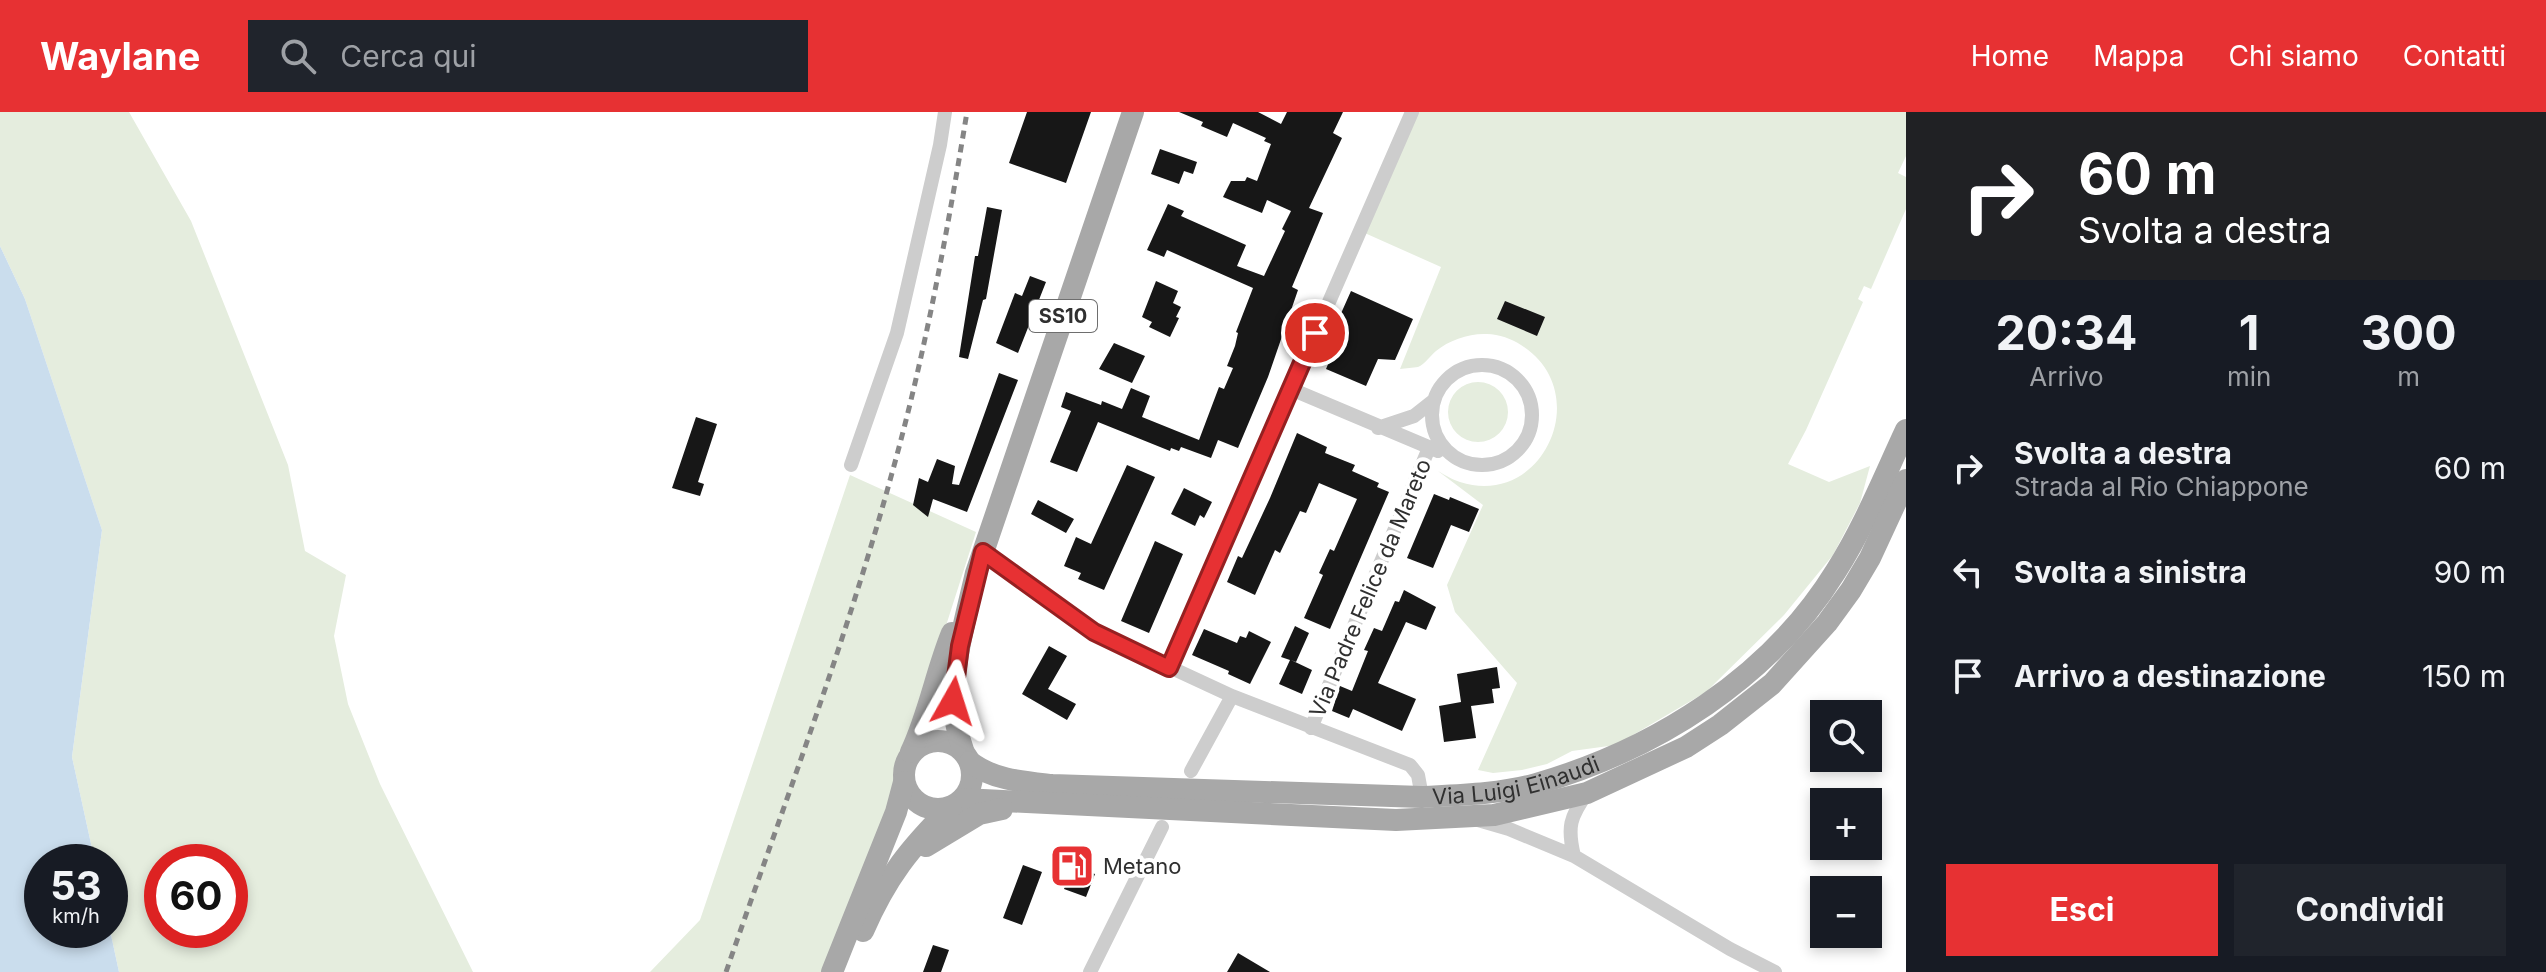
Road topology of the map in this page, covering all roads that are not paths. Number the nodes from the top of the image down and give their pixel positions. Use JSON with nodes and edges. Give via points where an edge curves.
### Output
{"nodes":[{"id":1,"x":945,"y":112,"type":"edge"},
{"id":2,"x":1133,"y":112,"type":"edge"},
{"id":3,"x":1412,"y":112,"type":"edge"},
{"id":4,"x":1291,"y":389,"type":"junction"},
{"id":5,"x":1433,"y":401,"type":"junction"},
{"id":6,"x":1378,"y":428,"type":"junction"},
{"id":7,"x":1906,"y":430,"type":"edge"},
{"id":8,"x":1429,"y":448,"type":"junction"},
{"id":9,"x":1452,"y":456,"type":"junction"},
{"id":10,"x":851,"y":465,"type":"dead end"},
{"id":11,"x":1906,"y":480,"type":"edge"},
{"id":12,"x":980,"y":563,"type":"junction"},
{"id":13,"x":1169,"y":668,"type":"junction"},
{"id":14,"x":1232,"y":696,"type":"junction"},
{"id":15,"x":1311,"y":728,"type":"junction"},
{"id":16,"x":910,"y":755,"type":"junction"},
{"id":17,"x":966,"y":756,"type":"junction"},
{"id":18,"x":1191,"y":771,"type":"dead end"},
{"id":19,"x":904,"y":782,"type":"junction"},
{"id":20,"x":1587,"y":793,"type":"junction"},
{"id":21,"x":1422,"y":797,"type":"junction"},
{"id":22,"x":957,"y":803,"type":"junction"},
{"id":23,"x":1018,"y":803,"type":"junction"},
{"id":24,"x":1470,"y":818,"type":"junction"},
{"id":25,"x":1162,"y":827,"type":"dead end"},
{"id":26,"x":1574,"y":856,"type":"junction"},
{"id":27,"x":869,"y":916,"type":"junction"},
{"id":28,"x":832,"y":972,"type":"edge"},
{"id":29,"x":845,"y":972,"type":"edge"},
{"id":30,"x":1090,"y":972,"type":"edge"},
{"id":31,"x":1775,"y":972,"type":"edge"}],
"edges":[{"from":1,"to":10,"type":"street","via":[[897,333]]},
{"from":2,"to":12,"type":"main road","number":"SS10"},
{"from":3,"to":4,"type":"street"},
{"from":4,"to":6,"type":"street"},
{"from":4,"to":13,"type":"street"},
{"from":5,"to":6,"type":"street","via":[[1414,416]]},
{"from":5,"to":9,"type":"street","via":[[1434,431]]},
{"from":5,"to":9,"type":"street","via":[[1453,373],[1485,364],[1502,368],[1527,390],[1532,424],[1516,453],[1484,466]]},
{"from":6,"to":8,"type":"street"},
{"from":7,"to":21,"type":"main road","name":"Via Luigi Einaudi","via":[[1835,573],[1765,656],[1715,699],[1610,760],[1533,785]]},
{"from":8,"to":9,"type":"street"},
{"from":8,"to":15,"type":"street","name":"Via Padre Felice da Mareto"},
{"from":11,"to":20,"type":"main road","name":"Via Luigi Einaudi","via":[[1851,590],[1772,684],[1686,747]]},
{"from":12,"to":13,"type":"street","via":[[1094,632]]},
{"from":12,"to":16,"type":"main road","number":"SS10"},
{"from":12,"to":17,"type":"main road","number":"SS10","via":[[953,701]]},
{"from":13,"to":14,"type":"street"},
{"from":14,"to":15,"type":"street"},
{"from":14,"to":18,"type":"street"},
{"from":15,"to":21,"type":"street","via":[[1410,765]]},
{"from":16,"to":17,"type":"main road","via":[[935,740],[950,742]]},
{"from":16,"to":19,"type":"main road","number":"SS10"},
{"from":17,"to":21,"type":"main road","name":"Via Luigi Einaudi","via":[[980,769],[1052,785]]},
{"from":17,"to":22,"type":"main road","number":"SS10","via":[[972,782]]},
{"from":19,"to":22,"type":"main road","via":[[922,805],[942,809]]},
{"from":19,"to":28,"type":"main road","number":"SS10"},
{"from":20,"to":24,"type":"main road","name":"Via Luigi Einaudi"},
{"from":20,"to":26,"type":"street","via":[[1568,834]]},
{"from":22,"to":23,"type":"main road","name":"Via Luigi Einaudi"},
{"from":22,"to":27,"type":"main road","via":[[902,858]]},
{"from":23,"to":24,"type":"main road","name":"Via Luigi Einaudi","via":[[1396,820]]},
{"from":23,"to":27,"type":"main road","via":[[979,814],[926,846]]},
{"from":24,"to":26,"type":"street"},
{"from":25,"to":30,"type":"street"},
{"from":26,"to":31,"type":"street"},
{"from":27,"to":29,"type":"main road"}]}
